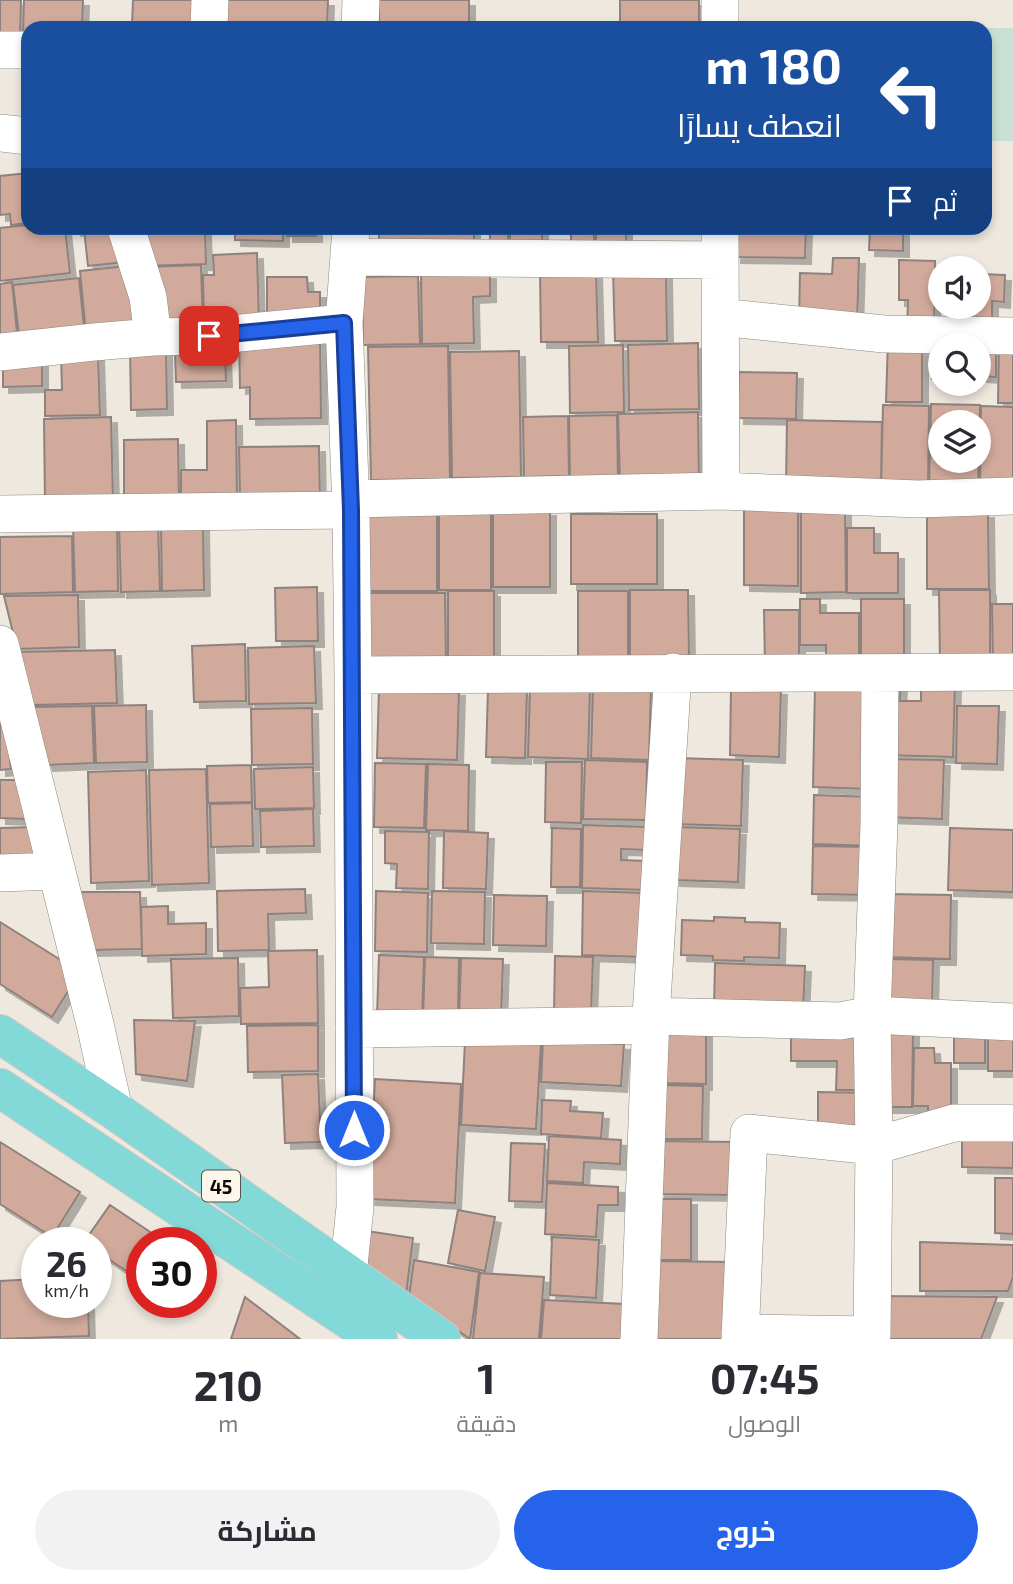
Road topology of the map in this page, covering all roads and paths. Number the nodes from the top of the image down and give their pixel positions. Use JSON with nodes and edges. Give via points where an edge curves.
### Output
{"nodes":[{"id":1,"x":210,"y":0,"type":"edge"},
{"id":2,"x":361,"y":0,"type":"edge"},
{"id":3,"x":720,"y":0,"type":"edge"},
{"id":4,"x":209,"y":21,"type":"edge"},
{"id":5,"x":360,"y":21,"type":"edge"},
{"id":6,"x":720,"y":21,"type":"edge"},
{"id":7,"x":0,"y":50,"type":"edge"},
{"id":8,"x":21,"y":50,"type":"edge"},
{"id":9,"x":0,"y":133,"type":"edge"},
{"id":10,"x":21,"y":134,"type":"edge"},
{"id":11,"x":128,"y":235,"type":"edge"},
{"id":12,"x":351,"y":242,"type":"edge"},
{"id":13,"x":720,"y":244,"type":"edge"},
{"id":14,"x":720,"y":317,"type":"junction"},
{"id":15,"x":344,"y":323,"type":"junction"},
{"id":16,"x":1013,"y":336,"type":"edge"},
{"id":17,"x":153,"y":337,"type":"junction"},
{"id":18,"x":0,"y":352,"type":"edge"},
{"id":19,"x":722,"y":491,"type":"junction"},
{"id":20,"x":1013,"y":496,"type":"edge"},
{"id":21,"x":351,"y":504,"type":"junction"},
{"id":22,"x":0,"y":514,"type":"edge"},
{"id":23,"x":0,"y":644,"type":"edge"},
{"id":24,"x":673,"y":672,"type":"junction"},
{"id":25,"x":1013,"y":672,"type":"edge"},
{"id":26,"x":880,"y":674,"type":"junction"},
{"id":27,"x":353,"y":675,"type":"junction"},
{"id":28,"x":57,"y":871,"type":"junction"},
{"id":29,"x":0,"y":873,"type":"edge"},
{"id":30,"x":872,"y":1015,"type":"junction"},
{"id":31,"x":651,"y":1020,"type":"junction"},
{"id":32,"x":1013,"y":1021,"type":"edge"},
{"id":33,"x":354,"y":1029,"type":"junction"},
{"id":34,"x":0,"y":1034,"type":"edge"},
{"id":35,"x":0,"y":1088,"type":"edge"},
{"id":36,"x":114,"y":1110,"type":"junction"},
{"id":37,"x":1013,"y":1123,"type":"edge"},
{"id":38,"x":874,"y":1146,"type":"junction"},
{"id":39,"x":348,"y":1275,"type":"junction"},
{"id":40,"x":334,"y":1310,"type":"junction"},
{"id":41,"x":740,"y":1336,"type":"edge"},
{"id":42,"x":378,"y":1339,"type":"edge"},
{"id":43,"x":441,"y":1339,"type":"edge"},
{"id":44,"x":639,"y":1339,"type":"edge"}],
"edges":[{"from":1,"to":4,"type":"street"},
{"from":2,"to":5,"type":"street"},
{"from":3,"to":6,"type":"street"},
{"from":7,"to":8,"type":"street"},
{"from":9,"to":10,"type":"street"},
{"from":11,"to":17,"type":"street","via":[[148,297]]},
{"from":12,"to":13,"type":"street"},
{"from":12,"to":15,"type":"street"},
{"from":13,"to":14,"type":"street"},
{"from":14,"to":16,"type":"street","via":[[884,334]]},
{"from":14,"to":19,"type":"street"},
{"from":15,"to":17,"type":"street"},
{"from":15,"to":21,"type":"street"},
{"from":17,"to":18,"type":"street"},
{"from":19,"to":20,"type":"street","via":[[918,499]]},
{"from":19,"to":21,"type":"street"},
{"from":21,"to":22,"type":"street"},
{"from":21,"to":27,"type":"street"},
{"from":23,"to":28,"type":"street"},
{"from":24,"to":26,"type":"street"},
{"from":24,"to":27,"type":"street"},
{"from":24,"to":31,"type":"street"},
{"from":25,"to":26,"type":"street"},
{"from":26,"to":30,"type":"street"},
{"from":27,"to":33,"type":"street"},
{"from":28,"to":29,"type":"street"},
{"from":28,"to":36,"type":"street"},
{"from":30,"to":31,"type":"street","via":[[840,1021]]},
{"from":30,"to":32,"type":"street"},
{"from":30,"to":38,"type":"street"},
{"from":31,"to":33,"type":"street"},
{"from":31,"to":44,"type":"street"},
{"from":33,"to":39,"type":"street","via":[[355,1207]]},
{"from":34,"to":36,"type":"main road","number":"45"},
{"from":35,"to":40,"type":"main road","number":"45"},
{"from":36,"to":39,"type":"main road","number":"45"},
{"from":37,"to":38,"type":"street","via":[[954,1123]]},
{"from":38,"to":41,"type":"street","via":[[872,1335]]},
{"from":38,"to":41,"type":"street","via":[[749,1133]]},
{"from":39,"to":40,"type":"street"},
{"from":39,"to":43,"type":"main road","number":"45"},
{"from":40,"to":42,"type":"main road","number":"45"}]}
